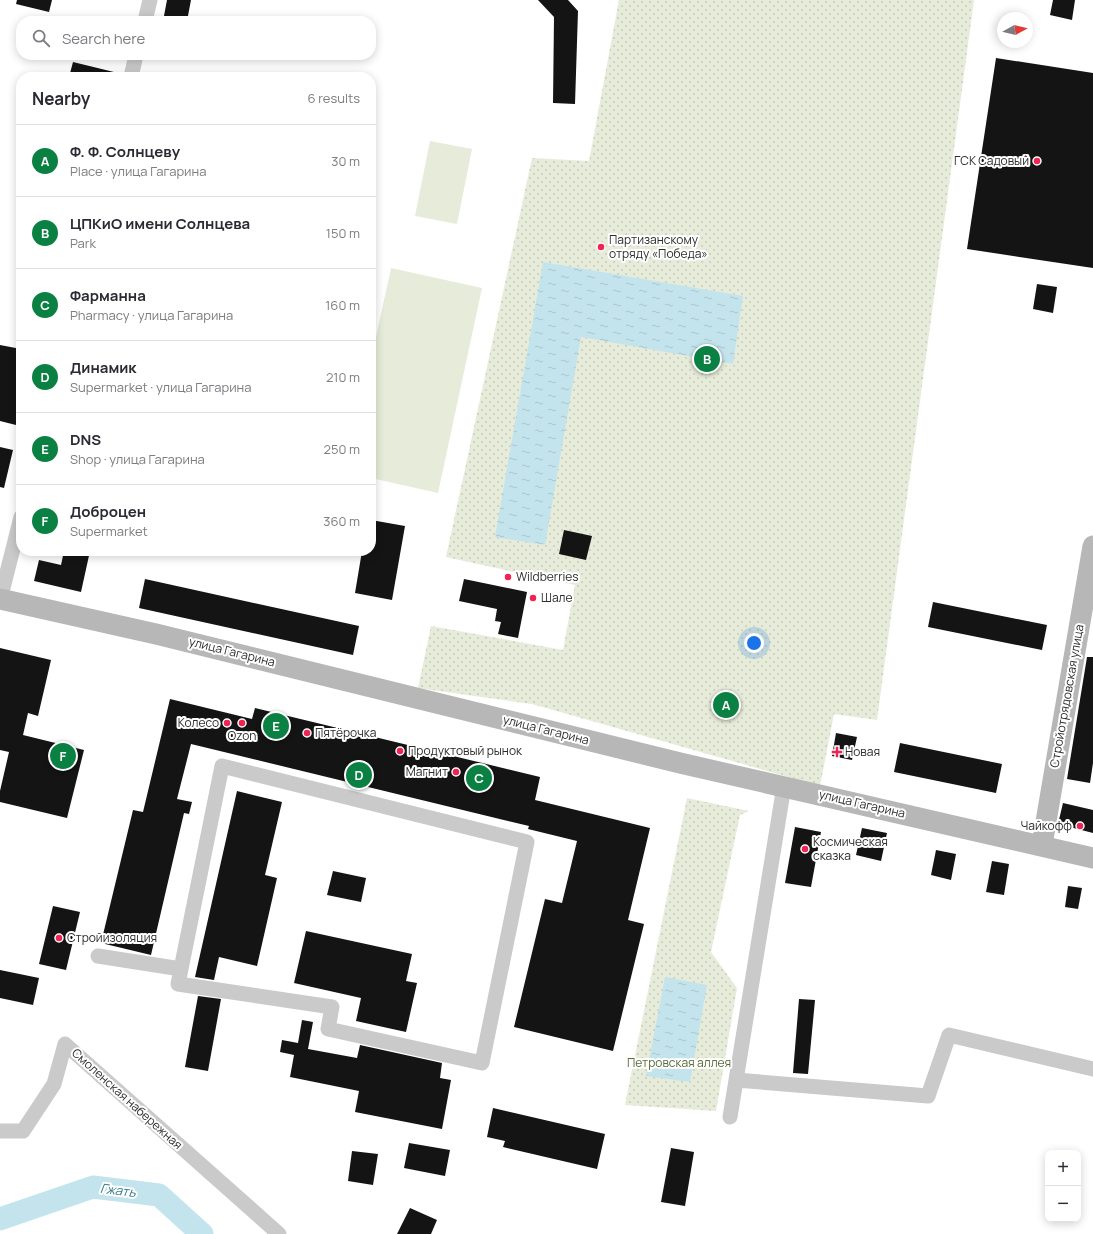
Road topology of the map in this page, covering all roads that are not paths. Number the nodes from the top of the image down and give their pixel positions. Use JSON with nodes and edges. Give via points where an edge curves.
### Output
{"nodes":[{"id":1,"x":150,"y":0,"type":"edge"},
{"id":2,"x":146,"y":16,"type":"edge"},
{"id":3,"x":135,"y":60,"type":"edge"},
{"id":4,"x":132,"y":72,"type":"edge"},
{"id":5,"x":16,"y":537,"type":"edge"},
{"id":6,"x":1093,"y":546,"type":"edge"},
{"id":7,"x":0,"y":599,"type":"edge"},
{"id":8,"x":784,"y":786,"type":"junction"},
{"id":9,"x":1042,"y":845,"type":"junction"},
{"id":10,"x":1093,"y":858,"type":"edge"},
{"id":11,"x":98,"y":956,"type":"dead end"},
{"id":12,"x":181,"y":969,"type":"junction"},
{"id":13,"x":1093,"y":1069,"type":"edge"},
{"id":14,"x":736,"y":1080,"type":"junction"},
{"id":15,"x":730,"y":1117,"type":"dead end"},
{"id":16,"x":0,"y":1131,"type":"edge"},
{"id":17,"x":279,"y":1234,"type":"edge"}],
"edges":[{"from":1,"to":2,"type":"street"},
{"from":3,"to":4,"type":"street"},
{"from":5,"to":7,"type":"street"},
{"from":6,"to":9,"type":"main road","name":"Стройотрядовская улица"},
{"from":7,"to":8,"type":"main road","name":"улица Гагарина","via":[[156,634]]},
{"from":8,"to":9,"type":"main road","name":"улица Гагарина"},
{"from":8,"to":14,"type":"street"},
{"from":9,"to":10,"type":"main road","name":"улица Гагарина"},
{"from":11,"to":12,"type":"street"},
{"from":12,"to":12,"type":"street","via":[[222,766],[528,842],[482,1063],[328,1029],[332,1007],[178,984]]},
{"from":13,"to":14,"type":"street","via":[[949,1035],[928,1096]]},
{"from":14,"to":15,"type":"street"},
{"from":16,"to":17,"type":"street","name":"Смоленская набережная","via":[[23,1131],[54,1084],[65,1044]]}]}
